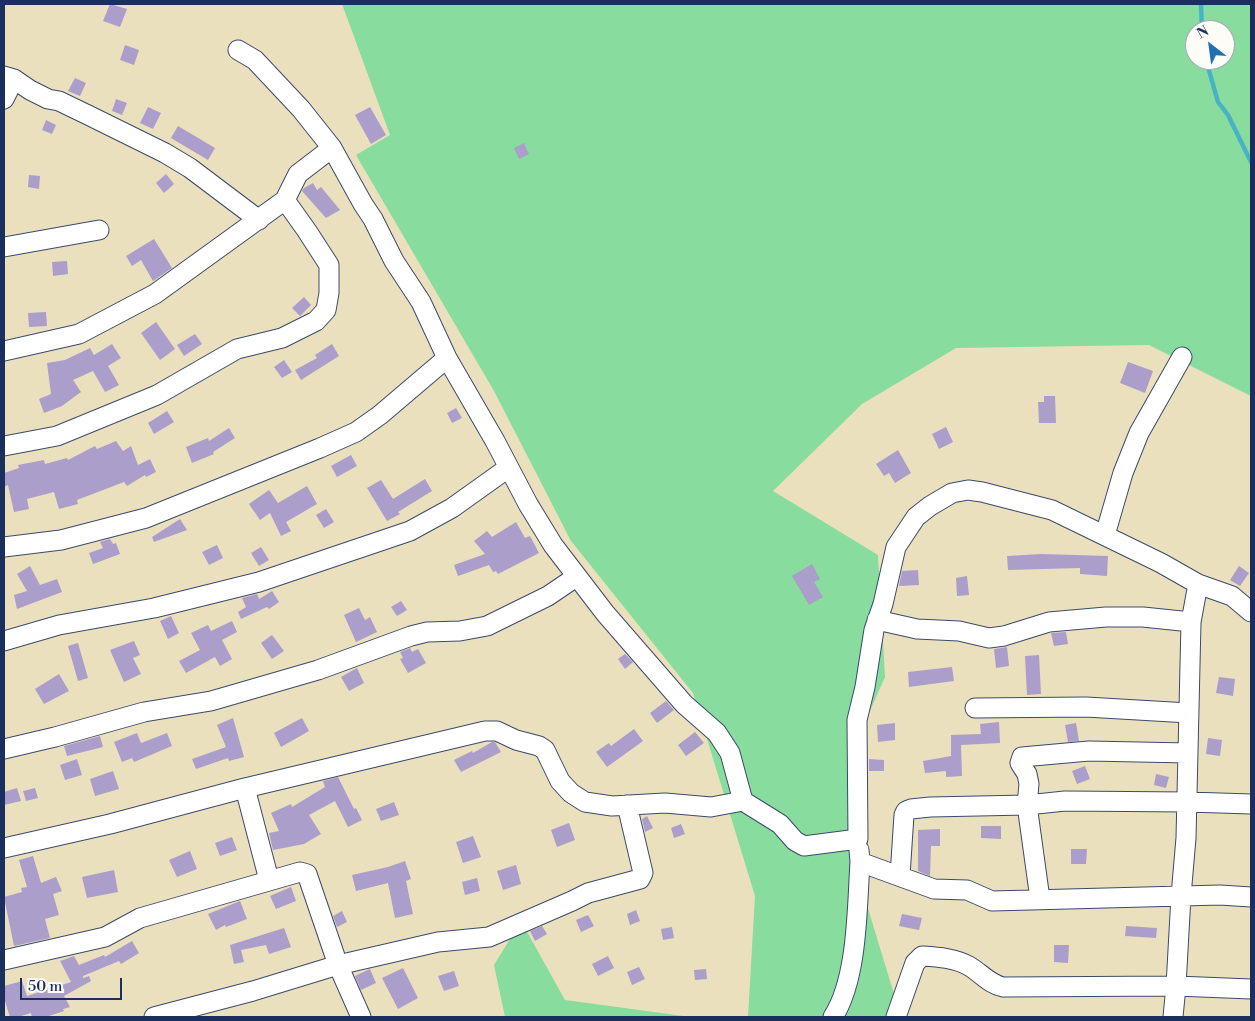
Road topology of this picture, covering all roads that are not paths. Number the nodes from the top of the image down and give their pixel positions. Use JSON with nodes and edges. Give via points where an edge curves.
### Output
{"nodes":[{"id":1,"x":238,"y":50,"type":"dead end"},
{"id":2,"x":9,"y":78,"type":"edge"},
{"id":3,"x":4,"y":98,"type":"edge"},
{"id":4,"x":332,"y":148,"type":"junction"},
{"id":5,"x":285,"y":200,"type":"junction"},
{"id":6,"x":259,"y":220,"type":"junction"},
{"id":7,"x":99,"y":230,"type":"dead end"},
{"id":8,"x":4,"y":247,"type":"edge"},
{"id":9,"x":4,"y":351,"type":"edge"},
{"id":10,"x":1182,"y":357,"type":"dead end"},
{"id":11,"x":447,"y":358,"type":"junction"},
{"id":12,"x":4,"y":446,"type":"edge"},
{"id":13,"x":508,"y":468,"type":"junction"},
{"id":14,"x":1105,"y":535,"type":"junction"},
{"id":15,"x":4,"y":547,"type":"edge"},
{"id":16,"x":576,"y":577,"type":"junction"},
{"id":17,"x":1198,"y":584,"type":"junction"},
{"id":18,"x":1251,"y":612,"type":"edge"},
{"id":19,"x":877,"y":620,"type":"junction"},
{"id":20,"x":1191,"y":622,"type":"junction"},
{"id":21,"x":4,"y":641,"type":"edge"},
{"id":22,"x":975,"y":708,"type":"dead end"},
{"id":23,"x":1189,"y":713,"type":"junction"},
{"id":24,"x":4,"y":749,"type":"edge"},
{"id":25,"x":1188,"y":753,"type":"junction"},
{"id":26,"x":245,"y":788,"type":"junction"},
{"id":27,"x":743,"y":801,"type":"junction"},
{"id":28,"x":1188,"y":802,"type":"junction"},
{"id":29,"x":1251,"y":804,"type":"edge"},
{"id":30,"x":627,"y":805,"type":"junction"},
{"id":31,"x":1027,"y":805,"type":"junction"},
{"id":32,"x":858,"y":839,"type":"junction"},
{"id":33,"x":4,"y":848,"type":"edge"},
{"id":34,"x":860,"y":862,"type":"junction"},
{"id":35,"x":900,"y":876,"type":"junction"},
{"id":36,"x":270,"y":880,"type":"junction"},
{"id":37,"x":1181,"y":896,"type":"junction"},
{"id":38,"x":1251,"y":897,"type":"edge"},
{"id":39,"x":1040,"y":899,"type":"junction"},
{"id":40,"x":4,"y":960,"type":"edge"},
{"id":41,"x":338,"y":965,"type":"junction"},
{"id":42,"x":1176,"y":986,"type":"junction"},
{"id":43,"x":1251,"y":988,"type":"edge"},
{"id":44,"x":154,"y":1017,"type":"edge"},
{"id":45,"x":361,"y":1017,"type":"edge"},
{"id":46,"x":833,"y":1017,"type":"edge"},
{"id":47,"x":896,"y":1017,"type":"edge"},
{"id":48,"x":1173,"y":1017,"type":"edge"}],
"edges":[{"from":1,"to":4,"type":"street","via":[[255,60],[302,109]]},
{"from":2,"to":3,"type":"street"},
{"from":2,"to":6,"type":"street","via":[[165,153]]},
{"from":4,"to":5,"type":"street","via":[[298,174]]},
{"from":4,"to":11,"type":"street","via":[[394,261],[421,302]]},
{"from":5,"to":6,"type":"street"},
{"from":5,"to":12,"type":"street","via":[[329,265],[326,310],[316,321],[282,338],[237,349],[157,395],[57,436]]},
{"from":6,"to":9,"type":"street","via":[[155,294],[79,334]]},
{"from":7,"to":8,"type":"street"},
{"from":10,"to":14,"type":"street","via":[[1139,433],[1123,472]]},
{"from":11,"to":13,"type":"street"},
{"from":11,"to":15,"type":"street","via":[[380,415],[356,432],[320,448],[146,518],[61,540]]},
{"from":13,"to":16,"type":"street","via":[[553,545]]},
{"from":13,"to":21,"type":"street","via":[[452,508],[410,531],[258,582],[154,608],[59,625]]},
{"from":14,"to":17,"type":"street"},
{"from":14,"to":19,"type":"street","via":[[1052,510],[1026,502],[968,490],[952,493],[916,517],[896,547]]},
{"from":16,"to":24,"type":"street","via":[[548,596],[487,626],[411,636],[318,670],[211,701],[144,712]]},
{"from":16,"to":27,"type":"street","via":[[684,704],[716,733],[730,753]]},
{"from":17,"to":18,"type":"street","via":[[1232,596]]},
{"from":17,"to":20,"type":"street"},
{"from":19,"to":20,"type":"street","via":[[917,629],[959,631],[989,638],[1049,622],[1106,617]]},
{"from":19,"to":32,"type":"street","via":[[857,720]]},
{"from":20,"to":23,"type":"street"},
{"from":22,"to":23,"type":"street","via":[[1086,707]]},
{"from":23,"to":25,"type":"street"},
{"from":25,"to":28,"type":"street"},
{"from":25,"to":31,"type":"street","via":[[1089,751],[1022,757],[1020,762],[1029,784]]},
{"from":26,"to":30,"type":"street","via":[[485,731],[540,746],[560,781],[584,802]]},
{"from":26,"to":33,"type":"street"},
{"from":26,"to":36,"type":"street"},
{"from":27,"to":30,"type":"street","via":[[711,807],[665,803]]},
{"from":27,"to":32,"type":"street","via":[[780,824],[804,846]]},
{"from":28,"to":29,"type":"street"},
{"from":28,"to":31,"type":"street","via":[[1065,801]]},
{"from":28,"to":37,"type":"street"},
{"from":30,"to":41,"type":"street","via":[[643,873],[640,879],[588,893],[489,937],[438,942]]},
{"from":31,"to":35,"type":"street","via":[[930,807],[906,811]]},
{"from":31,"to":39,"type":"street"},
{"from":32,"to":34,"type":"street"},
{"from":34,"to":35,"type":"street"},
{"from":34,"to":46,"type":"street","via":[[852,958],[839,1008]]},
{"from":35,"to":39,"type":"street","via":[[934,889],[967,890],[992,901]]},
{"from":36,"to":40,"type":"street","via":[[140,918],[105,937]]},
{"from":36,"to":41,"type":"street","via":[[300,872],[307,874]]},
{"from":37,"to":38,"type":"street"},
{"from":37,"to":39,"type":"street"},
{"from":37,"to":42,"type":"street"},
{"from":41,"to":44,"type":"street"},
{"from":41,"to":45,"type":"street"},
{"from":42,"to":43,"type":"street"},
{"from":42,"to":47,"type":"street","via":[[1003,987],[994,985],[968,965],[942,957],[922,956],[915,963]]},
{"from":42,"to":48,"type":"street"}]}
